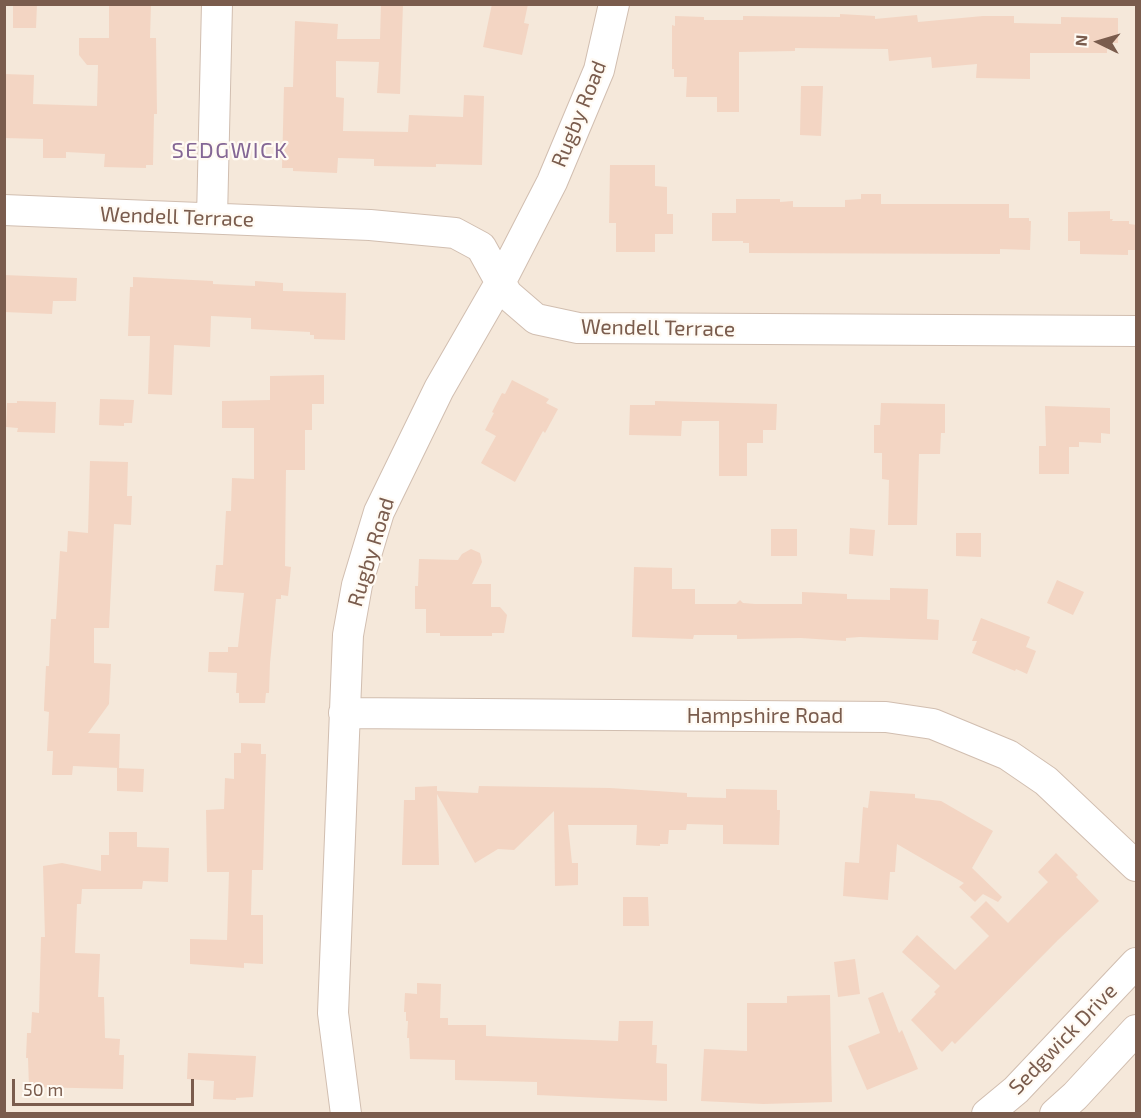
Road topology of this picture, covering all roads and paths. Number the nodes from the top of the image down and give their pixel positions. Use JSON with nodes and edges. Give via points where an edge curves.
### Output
{"nodes":[{"id":1,"x":217,"y":4,"type":"edge"},
{"id":2,"x":614,"y":4,"type":"edge"},
{"id":3,"x":4,"y":210,"type":"edge"},
{"id":4,"x":212,"y":218,"type":"junction"},
{"id":5,"x":500,"y":283,"type":"junction"},
{"id":6,"x":1137,"y":331,"type":"edge"},
{"id":7,"x":344,"y":713,"type":"junction"},
{"id":8,"x":1137,"y":866,"type":"edge"},
{"id":9,"x":1137,"y":963,"type":"edge"},
{"id":10,"x":1137,"y":1030,"type":"edge"},
{"id":11,"x":346,"y":1113,"type":"edge"},
{"id":12,"x":987,"y":1113,"type":"edge"},
{"id":13,"x":1055,"y":1113,"type":"edge"}],
"edges":[{"from":1,"to":4,"type":"street"},
{"from":2,"to":5,"type":"street","name":"Rugby Road","via":[[599,70],[552,182]]},
{"from":3,"to":4,"type":"street","name":"Wendell Terrace"},
{"from":4,"to":5,"type":"street","name":"Wendell Terrace","via":[[455,233],[481,247]]},
{"from":5,"to":6,"type":"street","name":"Wendell Terrace","via":[[536,319],[578,328]]},
{"from":5,"to":7,"type":"street","name":"Rugby Road","via":[[439,389],[379,512],[357,585],[348,635]]},
{"from":7,"to":8,"type":"street","name":"Hampshire Road","via":[[886,717],[933,724],[1008,755],[1046,781]]},
{"from":7,"to":11,"type":"street","name":"Rugby Road","via":[[333,1013]]},
{"from":9,"to":12,"type":"street","name":"Sedgwick Drive","via":[[1016,1090]]},
{"from":10,"to":13,"type":"street"}]}
